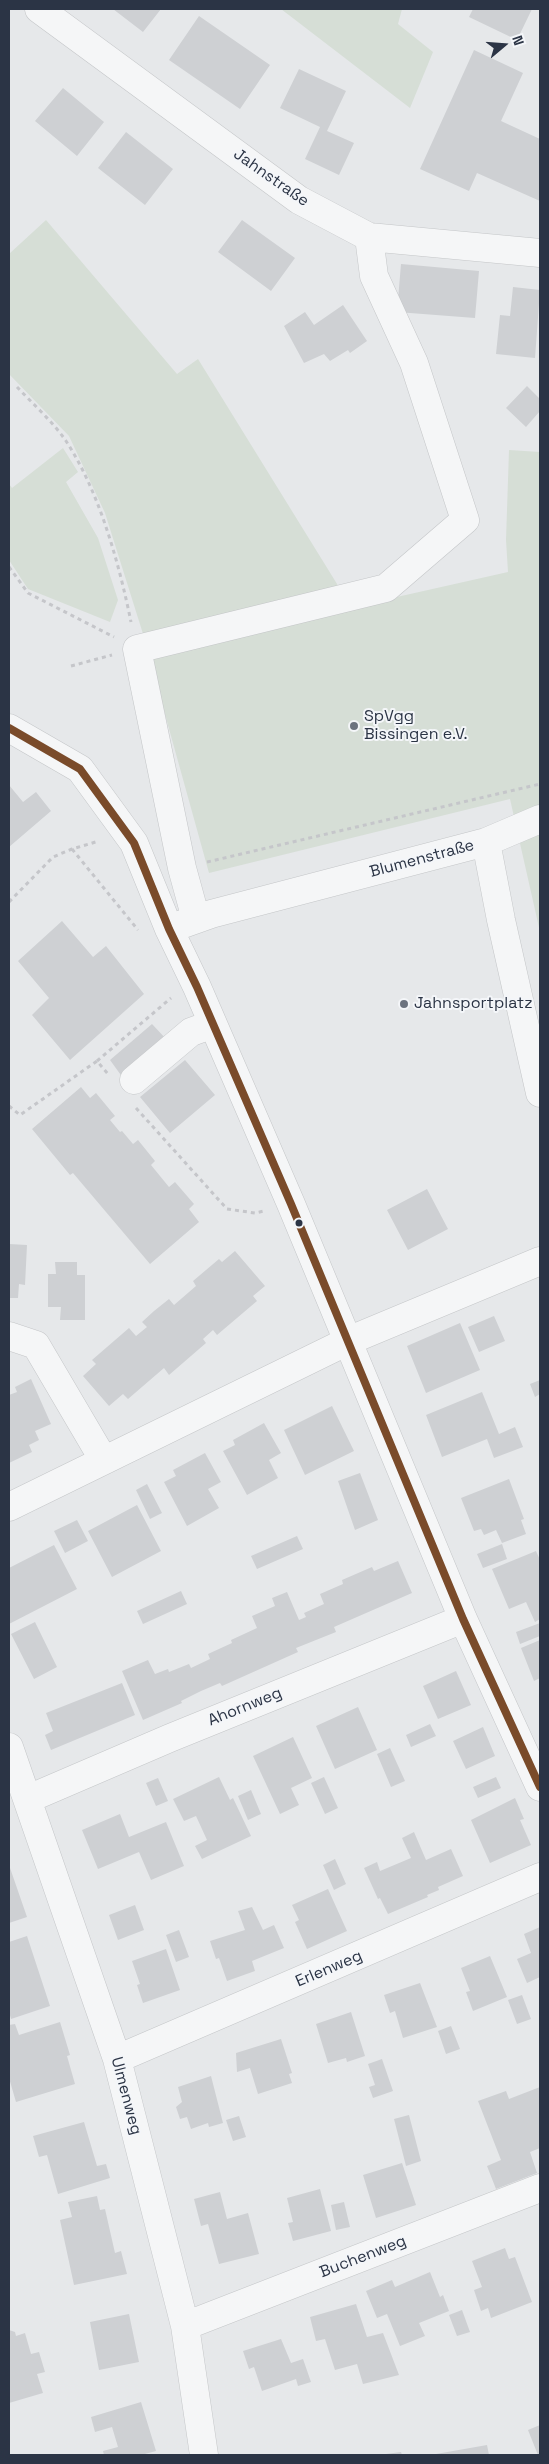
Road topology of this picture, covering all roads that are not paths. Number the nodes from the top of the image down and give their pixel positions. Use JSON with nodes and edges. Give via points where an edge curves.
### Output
{"nodes":[{"id":1,"x":39,"y":9,"type":"edge"},
{"id":2,"x":369,"y":237,"type":"junction"},
{"id":3,"x":540,"y":253,"type":"edge"},
{"id":4,"x":9,"y":728,"type":"edge"},
{"id":5,"x":540,"y":819,"type":"edge"},
{"id":6,"x":486,"y":842,"type":"junction"},
{"id":7,"x":196,"y":919,"type":"junction"},
{"id":8,"x":169,"y":929,"type":"junction"},
{"id":9,"x":213,"y":1024,"type":"junction"},
{"id":10,"x":126,"y":1087,"type":"road end"},
{"id":11,"x":540,"y":1092,"type":"edge"},
{"id":12,"x":540,"y":1261,"type":"edge"},
{"id":13,"x":9,"y":1336,"type":"edge"},
{"id":14,"x":348,"y":1341,"type":"junction"},
{"id":15,"x":103,"y":1459,"type":"junction"},
{"id":16,"x":9,"y":1507,"type":"edge"},
{"id":17,"x":463,"y":1619,"type":"junction"},
{"id":18,"x":9,"y":1747,"type":"edge"},
{"id":19,"x":540,"y":1787,"type":"edge"},
{"id":20,"x":28,"y":1799,"type":"junction"},
{"id":21,"x":540,"y":1877,"type":"edge"},
{"id":22,"x":117,"y":2059,"type":"junction"},
{"id":23,"x":540,"y":2188,"type":"edge"},
{"id":24,"x":185,"y":2326,"type":"junction"},
{"id":25,"x":204,"y":2455,"type":"edge"}],
"edges":[{"from":1,"to":2,"type":"street","name":"Jahnstraße","via":[[300,200]]},
{"from":2,"to":3,"type":"street","name":"Jahnstraße"},
{"from":2,"to":7,"type":"street","via":[[374,276],[414,363],[464,520],[386,588],[137,649],[182,868]]},
{"from":4,"to":8,"type":"street","via":[[80,768],[128,833]]},
{"from":5,"to":6,"type":"street"},
{"from":6,"to":7,"type":"street","name":"Blumenstraße"},
{"from":6,"to":11,"type":"street","name":"Blumenstraße"},
{"from":7,"to":8,"type":"street","name":"Blumenstraße"},
{"from":8,"to":9,"type":"street"},
{"from":9,"to":10,"type":"street","via":[[191,1032]]},
{"from":9,"to":14,"type":"street"},
{"from":12,"to":14,"type":"street"},
{"from":13,"to":15,"type":"street","via":[[36,1345]]},
{"from":14,"to":15,"type":"street"},
{"from":14,"to":17,"type":"street"},
{"from":15,"to":16,"type":"street"},
{"from":17,"to":19,"type":"street"},
{"from":17,"to":20,"type":"street","name":"Ahornweg"},
{"from":18,"to":20,"type":"street","name":"Ulmenweg"},
{"from":20,"to":22,"type":"street","name":"Ulmenweg"},
{"from":21,"to":22,"type":"street","name":"Erlenweg"},
{"from":22,"to":24,"type":"street","name":"Ulmenweg"},
{"from":23,"to":24,"type":"street","name":"Buchenweg"},
{"from":24,"to":25,"type":"street","name":"Ulmenweg"}]}
